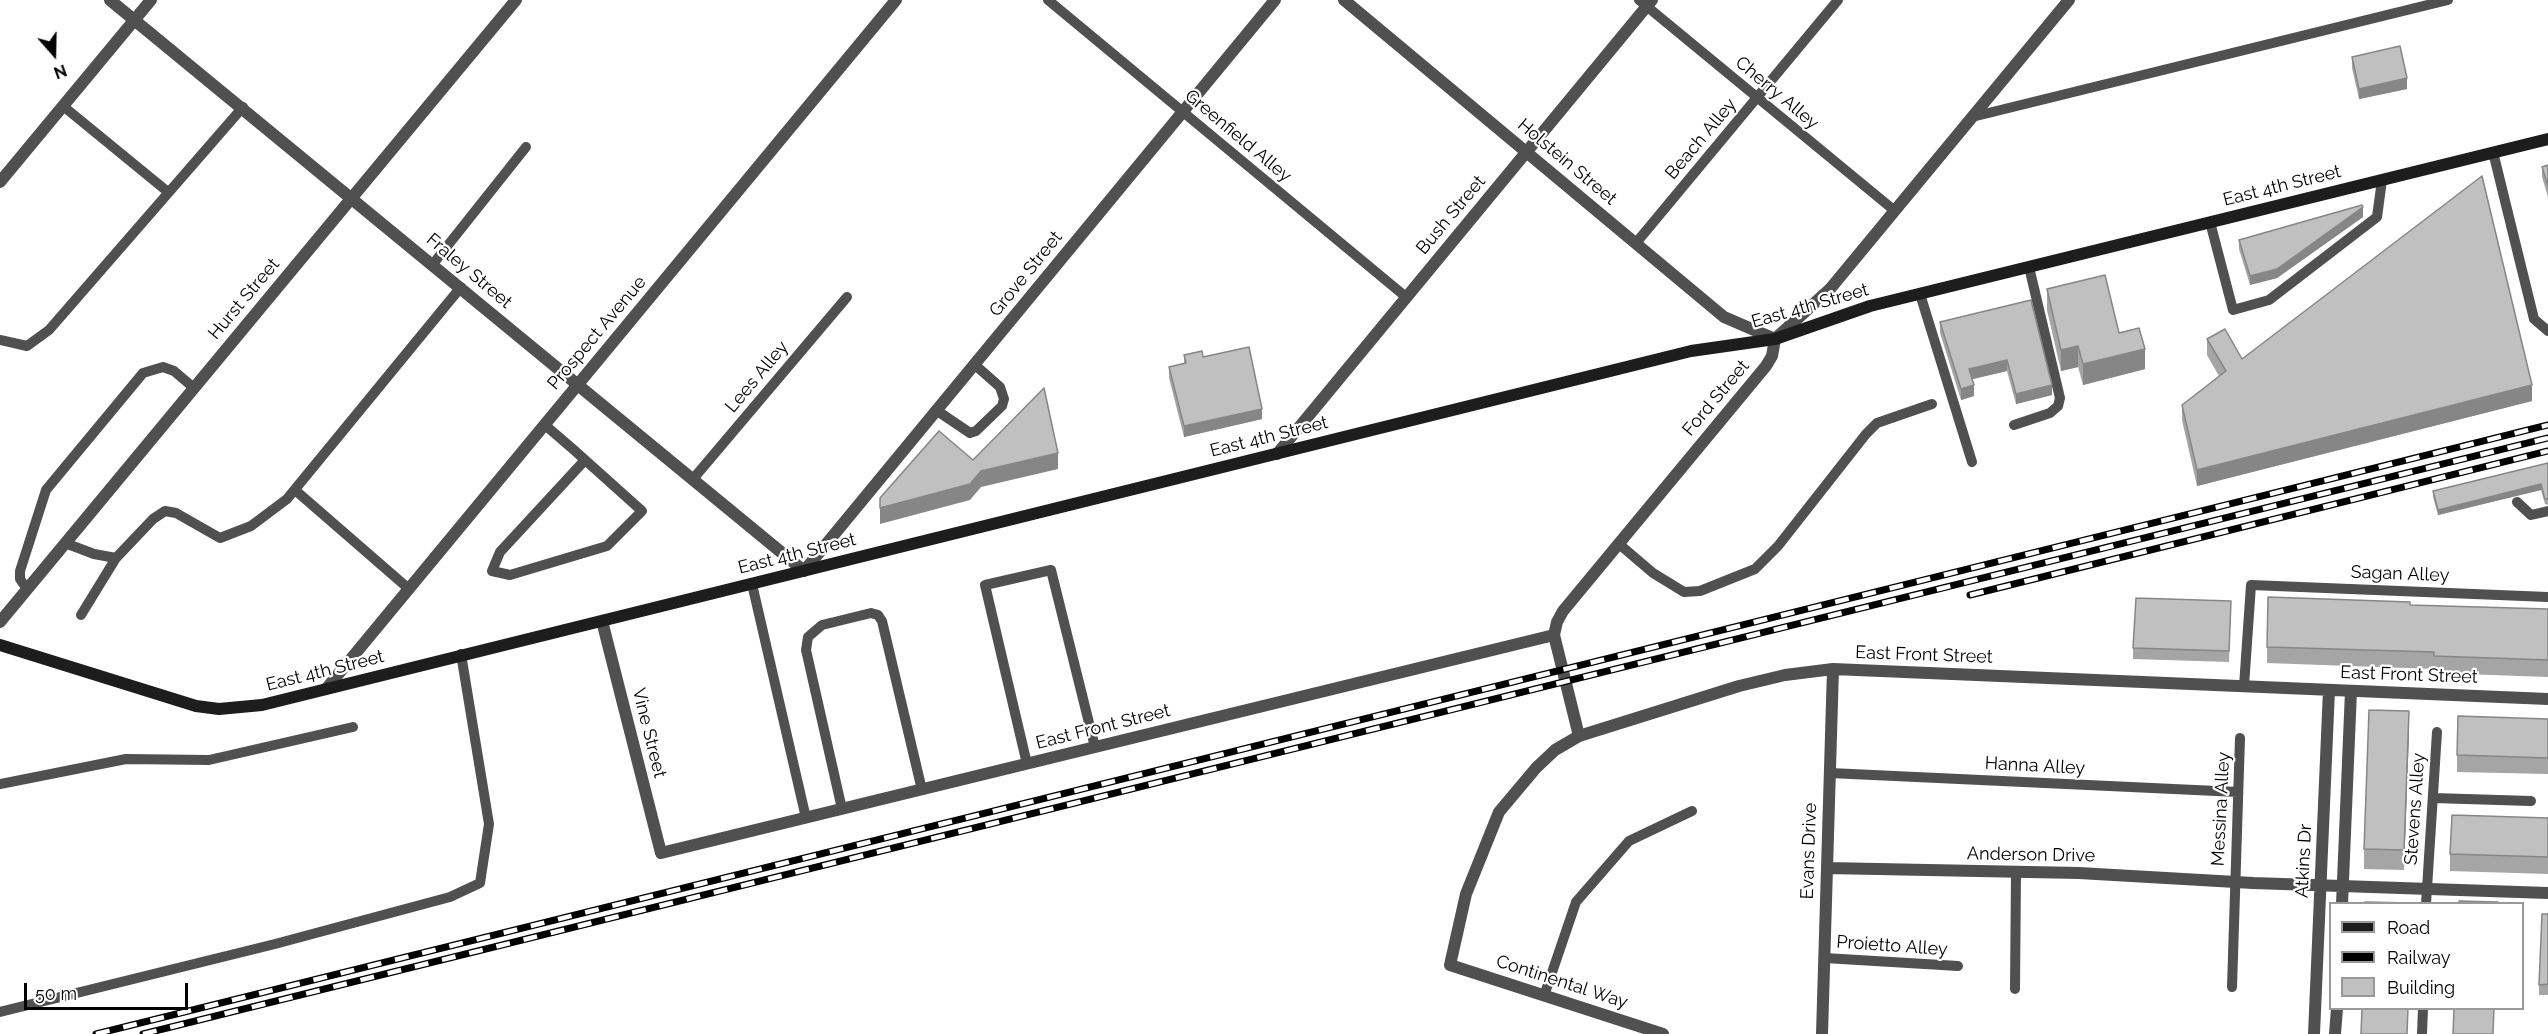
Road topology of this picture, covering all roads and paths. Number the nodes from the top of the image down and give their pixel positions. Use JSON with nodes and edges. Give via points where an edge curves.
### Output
{"nodes":[{"id":1,"x":110,"y":0,"type":"edge"},
{"id":2,"x":151,"y":0,"type":"edge"},
{"id":3,"x":516,"y":0,"type":"edge"},
{"id":4,"x":896,"y":0,"type":"edge"},
{"id":5,"x":1048,"y":0,"type":"edge"},
{"id":6,"x":1275,"y":0,"type":"edge"},
{"id":7,"x":1344,"y":0,"type":"edge"},
{"id":8,"x":1838,"y":0,"type":"edge"},
{"id":9,"x":2069,"y":0,"type":"edge"},
{"id":10,"x":2448,"y":0,"type":"edge"},
{"id":11,"x":1646,"y":2,"type":"edge"},
{"id":12,"x":135,"y":19,"type":"junction"},
{"id":13,"x":1757,"y":97,"type":"junction"},
{"id":14,"x":63,"y":105,"type":"junction"},
{"id":15,"x":243,"y":107,"type":"junction"},
{"id":16,"x":1182,"y":112,"type":"junction"},
{"id":17,"x":1972,"y":117,"type":"junction"},
{"id":18,"x":2548,"y":139,"type":"edge"},
{"id":19,"x":526,"y":147,"type":"dead end"},
{"id":20,"x":1527,"y":152,"type":"junction"},
{"id":21,"x":2493,"y":152,"type":"junction"},
{"id":22,"x":2382,"y":180,"type":"junction"},
{"id":23,"x":0,"y":182,"type":"edge"},
{"id":24,"x":168,"y":192,"type":"junction"},
{"id":25,"x":352,"y":197,"type":"junction"},
{"id":26,"x":1895,"y":211,"type":"junction"},
{"id":27,"x":2210,"y":222,"type":"junction"},
{"id":28,"x":1636,"y":243,"type":"junction"},
{"id":29,"x":433,"y":264,"type":"junction"},
{"id":30,"x":2029,"y":267,"type":"junction"},
{"id":31,"x":461,"y":287,"type":"junction"},
{"id":32,"x":1920,"y":294,"type":"junction"},
{"id":33,"x":847,"y":297,"type":"dead end"},
{"id":34,"x":1406,"y":297,"type":"junction"},
{"id":35,"x":2548,"y":331,"type":"edge"},
{"id":36,"x":1775,"y":339,"type":"junction"},
{"id":37,"x":0,"y":340,"type":"edge"},
{"id":38,"x":974,"y":364,"type":"junction"},
{"id":39,"x":578,"y":384,"type":"junction"},
{"id":40,"x":194,"y":388,"type":"junction"},
{"id":41,"x":1932,"y":404,"type":"dead end"},
{"id":42,"x":936,"y":410,"type":"junction"},
{"id":43,"x":544,"y":425,"type":"junction"},
{"id":44,"x":2014,"y":425,"type":"dead end"},
{"id":45,"x":1277,"y":454,"type":"junction"},
{"id":46,"x":585,"y":460,"type":"junction"},
{"id":47,"x":1972,"y":462,"type":"dead end"},
{"id":48,"x":693,"y":479,"type":"junction"},
{"id":49,"x":295,"y":490,"type":"junction"},
{"id":50,"x":2517,"y":502,"type":"dead end"},
{"id":51,"x":2548,"y":511,"type":"edge"},
{"id":52,"x":65,"y":543,"type":"junction"},
{"id":53,"x":1619,"y":544,"type":"junction"},
{"id":54,"x":116,"y":558,"type":"junction"},
{"id":55,"x":804,"y":571,"type":"junction"},
{"id":56,"x":752,"y":584,"type":"junction"},
{"id":57,"x":27,"y":589,"type":"junction"},
{"id":58,"x":409,"y":589,"type":"junction"},
{"id":59,"x":2548,"y":597,"type":"edge"},
{"id":60,"x":81,"y":615,"type":"dead end"},
{"id":61,"x":602,"y":621,"type":"junction"},
{"id":62,"x":0,"y":622,"type":"edge"},
{"id":63,"x":1554,"y":635,"type":"junction"},
{"id":64,"x":0,"y":645,"type":"edge"},
{"id":65,"x":461,"y":654,"type":"junction"},
{"id":66,"x":1833,"y":669,"type":"junction"},
{"id":67,"x":2244,"y":686,"type":"junction"},
{"id":68,"x":326,"y":689,"type":"junction"},
{"id":69,"x":2330,"y":690,"type":"junction"},
{"id":70,"x":2351,"y":691,"type":"junction"},
{"id":71,"x":2548,"y":699,"type":"edge"},
{"id":72,"x":353,"y":727,"type":"dead end"},
{"id":73,"x":2437,"y":732,"type":"dead end"},
{"id":74,"x":1579,"y":736,"type":"junction"},
{"id":75,"x":2241,"y":738,"type":"dead end"},
{"id":76,"x":1095,"y":747,"type":"junction"},
{"id":77,"x":1028,"y":764,"type":"junction"},
{"id":78,"x":1830,"y":773,"type":"junction"},
{"id":79,"x":0,"y":784,"type":"edge"},
{"id":80,"x":922,"y":789,"type":"junction"},
{"id":81,"x":2238,"y":792,"type":"junction"},
{"id":82,"x":2433,"y":798,"type":"junction"},
{"id":83,"x":2531,"y":801,"type":"dead end"},
{"id":84,"x":842,"y":809,"type":"junction"},
{"id":85,"x":1692,"y":811,"type":"dead end"},
{"id":86,"x":806,"y":818,"type":"junction"},
{"id":87,"x":661,"y":853,"type":"joint"},
{"id":88,"x":1827,"y":868,"type":"junction"},
{"id":89,"x":2016,"y":872,"type":"junction"},
{"id":90,"x":2234,"y":882,"type":"junction"},
{"id":91,"x":2321,"y":884,"type":"junction"},
{"id":92,"x":2342,"y":886,"type":"junction"},
{"id":93,"x":2427,"y":889,"type":"junction"},
{"id":94,"x":2548,"y":893,"type":"edge"},
{"id":95,"x":2342,"y":902,"type":"edge"},
{"id":96,"x":2426,"y":902,"type":"edge"},
{"id":97,"x":1824,"y":958,"type":"junction"},
{"id":98,"x":1450,"y":965,"type":"joint"},
{"id":99,"x":1958,"y":966,"type":"dead end"},
{"id":100,"x":2232,"y":987,"type":"dead end"},
{"id":101,"x":2015,"y":989,"type":"dead end"},
{"id":102,"x":1544,"y":996,"type":"junction"},
{"id":103,"x":2337,"y":1010,"type":"edge"},
{"id":104,"x":2423,"y":1010,"type":"edge"},
{"id":105,"x":0,"y":1012,"type":"edge"},
{"id":106,"x":1663,"y":1034,"type":"edge"},
{"id":107,"x":1822,"y":1034,"type":"edge"},
{"id":108,"x":2314,"y":1034,"type":"edge"},
{"id":109,"x":2335,"y":1034,"type":"edge"},
{"id":110,"x":2422,"y":1034,"type":"edge"}],
"edges":[{"from":1,"to":12,"type":"street","name":"Fraley Street"},
{"from":2,"to":12,"type":"street"},
{"from":3,"to":25,"type":"street","name":"Hurst Street"},
{"from":4,"to":39,"type":"street","name":"Prospect Avenue"},
{"from":5,"to":16,"type":"lane","name":"Greenfield Alley"},
{"from":6,"to":16,"type":"street","name":"Grove Street"},
{"from":7,"to":20,"type":"street","name":"Holstein Street"},
{"from":8,"to":13,"type":"lane","name":"Beach Alley"},
{"from":9,"to":17,"type":"street","name":"Ford Street"},
{"from":10,"to":17,"type":"lane"},
{"from":11,"to":13,"type":"lane","name":"Cherry Alley"},
{"from":11,"to":20,"type":"street","name":"Bush Street"},
{"from":12,"to":14,"type":"street"},
{"from":12,"to":15,"type":"street","name":"Fraley Street"},
{"from":13,"to":26,"type":"lane","name":"Cherry Alley"},
{"from":13,"to":28,"type":"lane","name":"Beach Alley"},
{"from":14,"to":23,"type":"street"},
{"from":14,"to":24,"type":"lane"},
{"from":15,"to":24,"type":"lane"},
{"from":15,"to":25,"type":"street","name":"Fraley Street"},
{"from":16,"to":34,"type":"lane","name":"Greenfield Alley"},
{"from":16,"to":38,"type":"street","name":"Grove Street"},
{"from":17,"to":26,"type":"street","name":"Ford Street"},
{"from":18,"to":21,"type":"main road","name":"East 4th Street"},
{"from":19,"to":29,"type":"lane"},
{"from":20,"to":28,"type":"street","name":"Holstein Street"},
{"from":20,"to":34,"type":"street","name":"Bush Street"},
{"from":21,"to":22,"type":"main road","name":"East 4th Street"},
{"from":21,"to":35,"type":"lane","via":[[2534,319]]},
{"from":22,"to":27,"type":"main road","name":"East 4th Street"},
{"from":22,"to":27,"type":"lane","via":[[2377,218],[2269,300],[2233,310]]},
{"from":24,"to":37,"type":"lane","via":[[49,330],[27,346]]},
{"from":25,"to":29,"type":"street","name":"Fraley Street"},
{"from":25,"to":40,"type":"street","name":"Hurst Street"},
{"from":26,"to":36,"type":"street","name":"Ford Street","via":[[1830,289]]},
{"from":27,"to":30,"type":"main road","name":"East 4th Street"},
{"from":28,"to":36,"type":"street","name":"Holstein Street","via":[[1724,316]]},
{"from":29,"to":31,"type":"street","name":"Fraley Street"},
{"from":30,"to":32,"type":"main road","name":"East 4th Street"},
{"from":30,"to":44,"type":"lane","via":[[2060,398],[2050,413]]},
{"from":31,"to":39,"type":"street","name":"Fraley Street"},
{"from":31,"to":49,"type":"lane"},
{"from":32,"to":36,"type":"main road","name":"East 4th Street","via":[[1870,306]]},
{"from":32,"to":47,"type":"lane"},
{"from":33,"to":48,"type":"lane","name":"Lees Alley"},
{"from":34,"to":45,"type":"street","name":"Bush Street"},
{"from":36,"to":45,"type":"main road","name":"East 4th Street","via":[[1691,351]]},
{"from":36,"to":53,"type":"street","name":"Ford Street","via":[[1766,366]]},
{"from":38,"to":42,"type":"street","name":"Grove Street"},
{"from":38,"to":42,"type":"lane","via":[[1000,387],[1002,406],[970,433]]},
{"from":39,"to":43,"type":"street","name":"Prospect Avenue"},
{"from":39,"to":48,"type":"street","name":"Fraley Street"},
{"from":40,"to":52,"type":"street","name":"Hurst Street"},
{"from":40,"to":57,"type":"lane","via":[[163,367],[143,373],[46,490],[20,572]]},
{"from":41,"to":53,"type":"lane","via":[[1877,423],[1755,569],[1700,591],[1684,592],[1653,573]]},
{"from":42,"to":55,"type":"street","name":"Grove Street"},
{"from":43,"to":46,"type":"lane"},
{"from":43,"to":58,"type":"street","name":"Prospect Avenue"},
{"from":45,"to":55,"type":"main road","name":"East 4th Street"},
{"from":46,"to":46,"type":"lane","via":[[642,511],[607,546],[510,575],[492,571],[500,552]]},
{"from":48,"to":55,"type":"street","name":"Fraley Street"},
{"from":49,"to":54,"type":"lane","via":[[251,526],[220,538],[177,513],[165,511]]},
{"from":49,"to":58,"type":"lane"},
{"from":50,"to":51,"type":"lane","via":[[2531,515]]},
{"from":52,"to":54,"type":"lane"},
{"from":52,"to":57,"type":"street","name":"Hurst Street"},
{"from":53,"to":63,"type":"street","name":"Ford Street","via":[[1563,611]]},
{"from":54,"to":60,"type":"lane"},
{"from":55,"to":56,"type":"main road","name":"East 4th Street"},
{"from":56,"to":61,"type":"main road","name":"East 4th Street"},
{"from":56,"to":86,"type":"lane"},
{"from":57,"to":62,"type":"street","name":"Hurst Street"},
{"from":58,"to":68,"type":"street","name":"Prospect Avenue"},
{"from":59,"to":67,"type":"lane","name":"Sagan Alley","via":[[2252,585]]},
{"from":61,"to":65,"type":"main road","name":"East 4th Street"},
{"from":61,"to":87,"type":"street","name":"Vine Street"},
{"from":63,"to":74,"type":"street"},
{"from":63,"to":76,"type":"street","name":"East Front Street"},
{"from":64,"to":68,"type":"main road","name":"East 4th Street","via":[[174,700],[219,709],[262,705]]},
{"from":65,"to":68,"type":"main road","name":"East 4th Street"},
{"from":65,"to":105,"type":"lane","via":[[489,824],[480,883],[450,897]]},
{"from":66,"to":67,"type":"street","name":"East Front Street"},
{"from":66,"to":74,"type":"street","name":"East Front Street","via":[[1739,686]]},
{"from":66,"to":78,"type":"street","name":"Evans Drive"},
{"from":67,"to":69,"type":"street","name":"East Front Street"},
{"from":69,"to":70,"type":"street","name":"East Front Street"},
{"from":69,"to":91,"type":"street","name":"Atkins Dr"},
{"from":70,"to":71,"type":"street","name":"East Front Street"},
{"from":70,"to":92,"type":"street"},
{"from":72,"to":79,"type":"lane","via":[[209,760],[126,759]]},
{"from":73,"to":82,"type":"lane","name":"Stevens Alley"},
{"from":74,"to":98,"type":"street","name":"East Front Street","via":[[1542,762],[1499,812],[1466,894]]},
{"from":75,"to":81,"type":"lane","name":"Messina Alley"},
{"from":76,"to":77,"type":"street","name":"East Front Street"},
{"from":76,"to":77,"type":"lane","via":[[1051,570],[985,585]]},
{"from":77,"to":80,"type":"street","name":"East Front Street"},
{"from":78,"to":81,"type":"lane","name":"Hanna Alley"},
{"from":78,"to":88,"type":"street","name":"Evans Drive"},
{"from":80,"to":84,"type":"street","name":"East Front Street"},
{"from":80,"to":84,"type":"lane","via":[[882,621],[871,613],[822,625],[808,637],[806,650]]},
{"from":81,"to":90,"type":"lane","name":"Messina Alley"},
{"from":82,"to":83,"type":"lane"},
{"from":82,"to":93,"type":"lane","name":"Stevens Alley"},
{"from":84,"to":86,"type":"street","name":"East Front Street"},
{"from":85,"to":102,"type":"lane","via":[[1629,841],[1576,902]]},
{"from":86,"to":87,"type":"street","name":"East Front Street"},
{"from":88,"to":89,"type":"street","name":"Anderson Drive"},
{"from":88,"to":97,"type":"street","name":"Evans Drive"},
{"from":89,"to":90,"type":"street","name":"Anderson Drive"},
{"from":89,"to":101,"type":"lane"},
{"from":90,"to":91,"type":"street","name":"Anderson Drive"},
{"from":90,"to":100,"type":"lane","name":"Messina Alley"},
{"from":91,"to":92,"type":"street"},
{"from":91,"to":108,"type":"street","name":"Atkins Dr"},
{"from":92,"to":93,"type":"street"},
{"from":92,"to":95,"type":"street"},
{"from":93,"to":94,"type":"street"},
{"from":93,"to":96,"type":"lane","name":"Stevens Alley"},
{"from":97,"to":99,"type":"lane","name":"Proietto Alley"},
{"from":97,"to":107,"type":"street","name":"Evans Drive"},
{"from":98,"to":102,"type":"street","name":"Continental Way"},
{"from":102,"to":106,"type":"street","name":"Continental Way"},
{"from":103,"to":109,"type":"street"},
{"from":104,"to":110,"type":"lane"}]}
